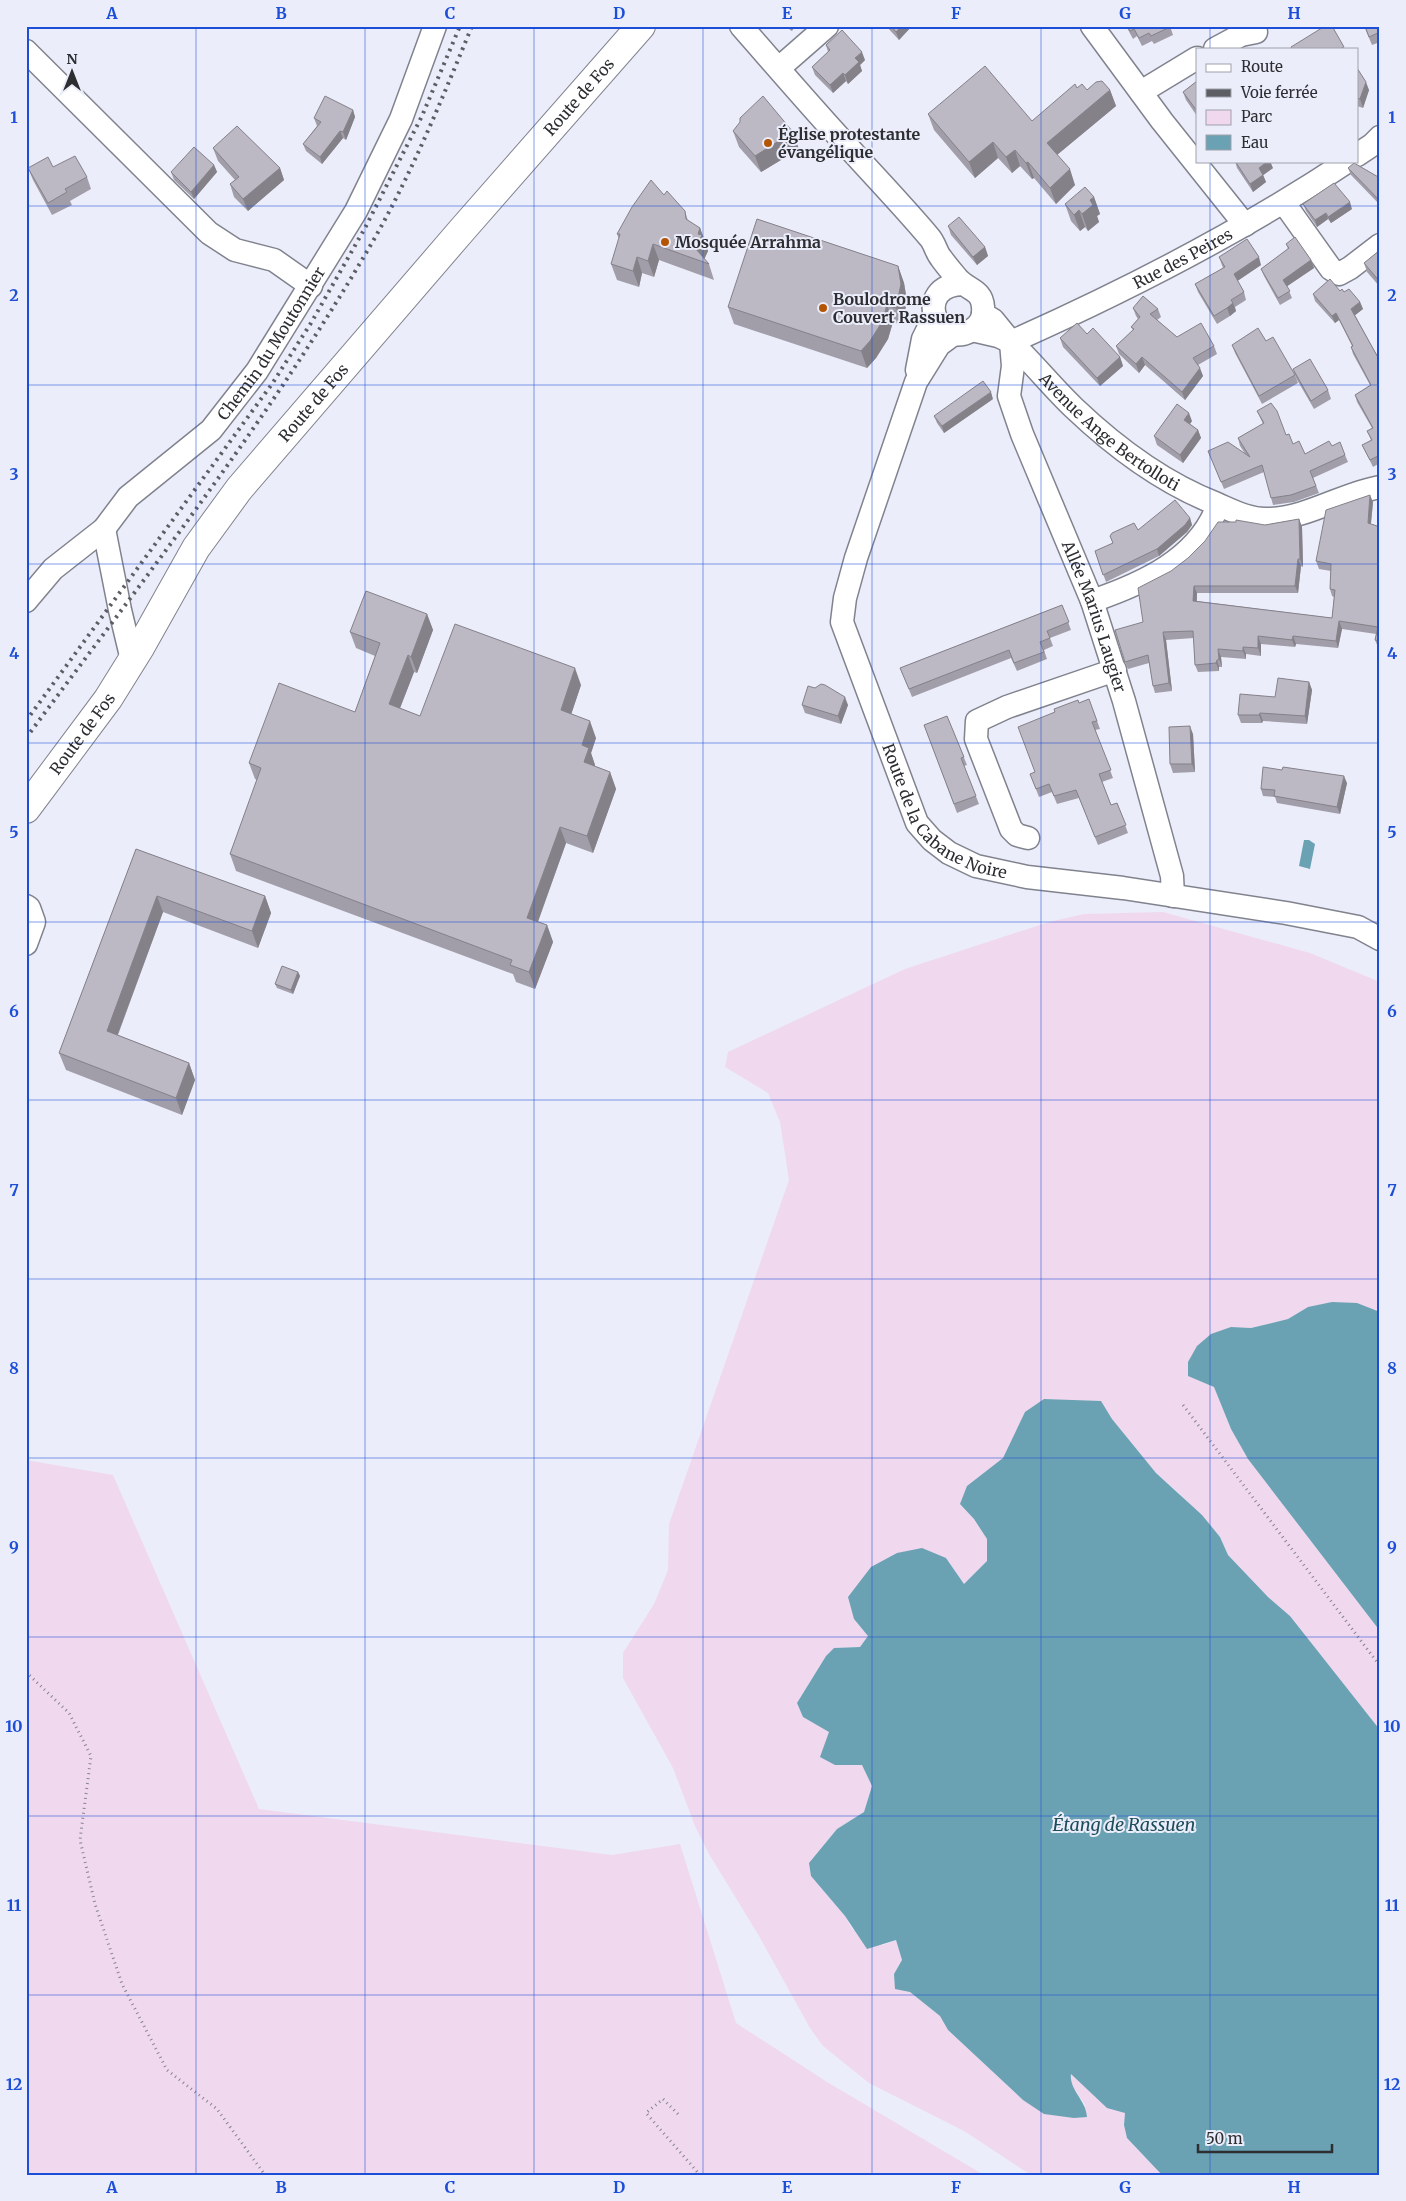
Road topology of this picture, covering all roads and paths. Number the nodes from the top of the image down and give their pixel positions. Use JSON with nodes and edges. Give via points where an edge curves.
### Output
{"nodes":[{"id":1,"x":435,"y":26,"type":"edge"},
{"id":2,"x":641,"y":26,"type":"edge"},
{"id":3,"x":741,"y":26,"type":"edge"},
{"id":4,"x":827,"y":26,"type":"edge"},
{"id":5,"x":1092,"y":26,"type":"edge"},
{"id":6,"x":1256,"y":32,"type":"dead end"},
{"id":7,"x":1217,"y":48,"type":"edge"},
{"id":8,"x":26,"y":51,"type":"edge"},
{"id":9,"x":1196,"y":59,"type":"edge"},
{"id":10,"x":779,"y":68,"type":"junction"},
{"id":11,"x":1141,"y":92,"type":"junction"},
{"id":12,"x":1380,"y":137,"type":"edge"},
{"id":13,"x":1358,"y":154,"type":"edge"},
{"id":14,"x":1346,"y":162,"type":"edge"},
{"id":15,"x":1284,"y":203,"type":"junction"},
{"id":16,"x":1245,"y":225,"type":"junction"},
{"id":17,"x":1380,"y":245,"type":"edge"},
{"id":18,"x":940,"y":257,"type":"junction"},
{"id":19,"x":962,"y":284,"type":"junction"},
{"id":20,"x":311,"y":286,"type":"junction"},
{"id":21,"x":938,"y":294,"type":"junction"},
{"id":22,"x":934,"y":317,"type":"junction"},
{"id":23,"x":970,"y":326,"type":"junction"},
{"id":24,"x":1011,"y":342,"type":"junction"},
{"id":25,"x":916,"y":382,"type":"junction"},
{"id":26,"x":1380,"y":487,"type":"edge"},
{"id":27,"x":1218,"y":505,"type":"junction"},
{"id":28,"x":104,"y":529,"type":"junction"},
{"id":29,"x":26,"y":601,"type":"edge"},
{"id":30,"x":1092,"y":601,"type":"junction"},
{"id":31,"x":132,"y":660,"type":"junction"},
{"id":32,"x":1114,"y":670,"type":"junction"},
{"id":33,"x":26,"y":809,"type":"edge"},
{"id":34,"x":1028,"y":838,"type":"dead end"},
{"id":35,"x":1173,"y":896,"type":"junction"},
{"id":36,"x":26,"y":906,"type":"edge"},
{"id":37,"x":1380,"y":938,"type":"edge"},
{"id":38,"x":26,"y":944,"type":"edge"},
{"id":39,"x":1183,"y":1405,"type":"dead end"},
{"id":40,"x":1380,"y":1666,"type":"edge"},
{"id":41,"x":26,"y":1672,"type":"edge"},
{"id":42,"x":678,"y":2114,"type":"dead end"},
{"id":43,"x":265,"y":2175,"type":"edge"},
{"id":44,"x":700,"y":2175,"type":"edge"}],
"edges":[{"from":1,"to":20,"type":"street","name":"Chemin du Moutonnier","via":[[401,119],[356,212]]},
{"from":2,"to":31,"type":"main road","name":"Route de Fos","via":[[239,489],[196,548]]},
{"from":3,"to":10,"type":"street"},
{"from":4,"to":10,"type":"street"},
{"from":5,"to":11,"type":"street"},
{"from":6,"to":7,"type":"street","via":[[1241,35]]},
{"from":8,"to":20,"type":"street","via":[[209,233],[235,250],[274,260]]},
{"from":9,"to":11,"type":"street"},
{"from":10,"to":18,"type":"street","via":[[904,207],[935,244]]},
{"from":11,"to":16,"type":"street"},
{"from":12,"to":13,"type":"street"},
{"from":14,"to":15,"type":"street","name":"Rue des Peires"},
{"from":15,"to":16,"type":"street","name":"Rue des Peires"},
{"from":15,"to":17,"type":"street","via":[[1331,269],[1339,274]]},
{"from":16,"to":24,"type":"street","name":"Rue des Peires","via":[[1189,256]]},
{"from":18,"to":19,"type":"street"},
{"from":18,"to":21,"type":"street"},
{"from":19,"to":21,"type":"street","via":[[948,286]]},
{"from":19,"to":23,"type":"street","via":[[978,293],[983,301]]},
{"from":20,"to":28,"type":"street","name":"Chemin du Moutonnier","via":[[257,371],[212,430],[128,497]]},
{"from":21,"to":22,"type":"street"},
{"from":22,"to":23,"type":"street","via":[[942,329]]},
{"from":22,"to":25,"type":"street","name":"Route de la Cabane Noire","via":[[918,357]]},
{"from":23,"to":24,"type":"street"},
{"from":23,"to":25,"type":"street","name":"Route de la Cabane Noire","via":[[939,345]]},
{"from":24,"to":27,"type":"street","name":"Avenue Ange Bertolloti","via":[[1074,408],[1121,450],[1194,496]]},
{"from":24,"to":30,"type":"street","name":"Allée Marius Laugier","via":[[1013,366],[1009,396]]},
{"from":25,"to":35,"type":"street","name":"Route de la Cabane Noire","via":[[856,558],[842,622],[918,823],[949,853],[976,866]]},
{"from":26,"to":27,"type":"street","name":"Avenue Ange Bertolloti","via":[[1361,490],[1296,516],[1266,519],[1242,515]]},
{"from":27,"to":30,"type":"street","via":[[1208,528],[1175,563]]},
{"from":28,"to":29,"type":"street","name":"Chemin du Moutonnier","via":[[53,569]]},
{"from":28,"to":31,"type":"street"},
{"from":30,"to":32,"type":"street","name":"Allée Marius Laugier"},
{"from":31,"to":33,"type":"main road","name":"Route de Fos","via":[[108,700]]},
{"from":32,"to":34,"type":"street","via":[[1007,706],[977,721],[976,738],[1011,829]]},
{"from":32,"to":35,"type":"street","name":"Allée Marius Laugier","via":[[1172,876]]},
{"from":35,"to":37,"type":"street","name":"Route de la Cabane Noire","via":[[1358,926]]},
{"from":36,"to":38,"type":"street","via":[[34,922]]},
{"from":39,"to":40,"type":"path"},
{"from":41,"to":43,"type":"path","via":[[69,1713],[90,1756],[80,1840],[95,1904],[122,1984],[167,2070],[217,2109]]},
{"from":42,"to":44,"type":"path","via":[[663,2099],[646,2113]]}]}
